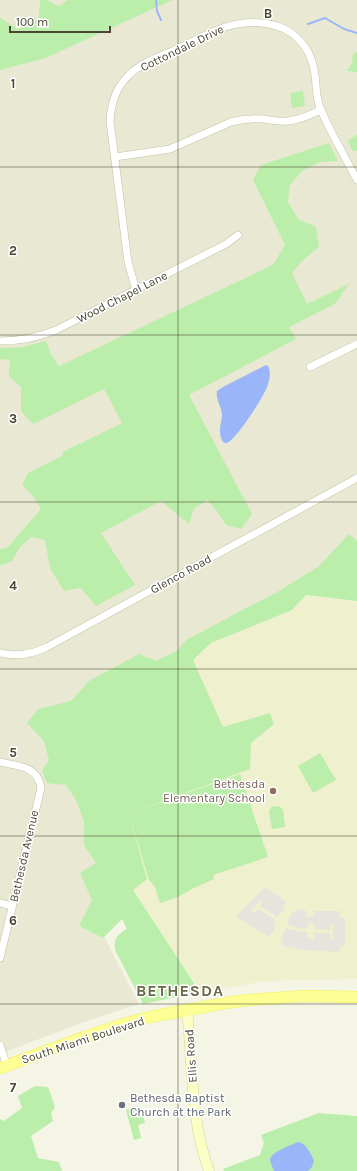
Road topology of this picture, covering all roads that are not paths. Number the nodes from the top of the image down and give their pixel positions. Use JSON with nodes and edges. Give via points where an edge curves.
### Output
{"nodes":[{"id":1,"x":321,"y":110,"type":"junction"},
{"id":2,"x":115,"y":157,"type":"junction"},
{"id":3,"x":357,"y":180,"type":"edge"},
{"id":4,"x":238,"y":235,"type":"dead end"},
{"id":5,"x":136,"y":290,"type":"junction"},
{"id":6,"x":0,"y":341,"type":"edge"},
{"id":7,"x":357,"y":344,"type":"edge"},
{"id":8,"x":310,"y":367,"type":"dead end"},
{"id":9,"x":357,"y":478,"type":"edge"},
{"id":10,"x":0,"y":654,"type":"edge"},
{"id":11,"x":0,"y":762,"type":"edge"},
{"id":12,"x":0,"y":903,"type":"edge"},
{"id":13,"x":12,"y":906,"type":"junction"},
{"id":14,"x":0,"y":958,"type":"edge"},
{"id":15,"x":357,"y":997,"type":"edge"},
{"id":16,"x":187,"y":1010,"type":"junction"},
{"id":17,"x":0,"y":1045,"type":"edge"},
{"id":18,"x":4,"y":1067,"type":"edge"},
{"id":19,"x":208,"y":1171,"type":"edge"}],
"edges":[{"from":1,"to":2,"type":"street","via":[[288,121],[255,118],[239,120],[170,149]]},
{"from":1,"to":2,"type":"street","name":"Cottondale Drive","via":[[312,59],[297,37],[274,25],[236,23],[151,60],[129,75],[118,91],[111,110]]},
{"from":1,"to":3,"type":"street","name":"Cottondale Drive"},
{"from":2,"to":5,"type":"street","name":"Cottondale Drive","via":[[128,262]]},
{"from":4,"to":5,"type":"street","name":"Wood Chapel Lane","via":[[226,244]]},
{"from":5,"to":6,"type":"street","name":"Wood Chapel Lane","via":[[46,335],[26,340]]},
{"from":7,"to":8,"type":"street"},
{"from":9,"to":10,"type":"street","name":"Glenco Road","via":[[47,648],[31,654]]},
{"from":11,"to":13,"type":"street","name":"Bethesda Avenue","via":[[25,768],[36,774],[41,788]]},
{"from":12,"to":13,"type":"street"},
{"from":13,"to":14,"type":"street","name":"Bethesda Avenue"},
{"from":15,"to":16,"type":"main road","name":"South Miami Boulevard","via":[[276,998]]},
{"from":16,"to":18,"type":"main road","name":"South Miami Boulevard","via":[[105,1030]]},
{"from":16,"to":19,"type":"main road","name":"Ellis Road","via":[[196,1123]]},
{"from":17,"to":18,"type":"street"}]}
